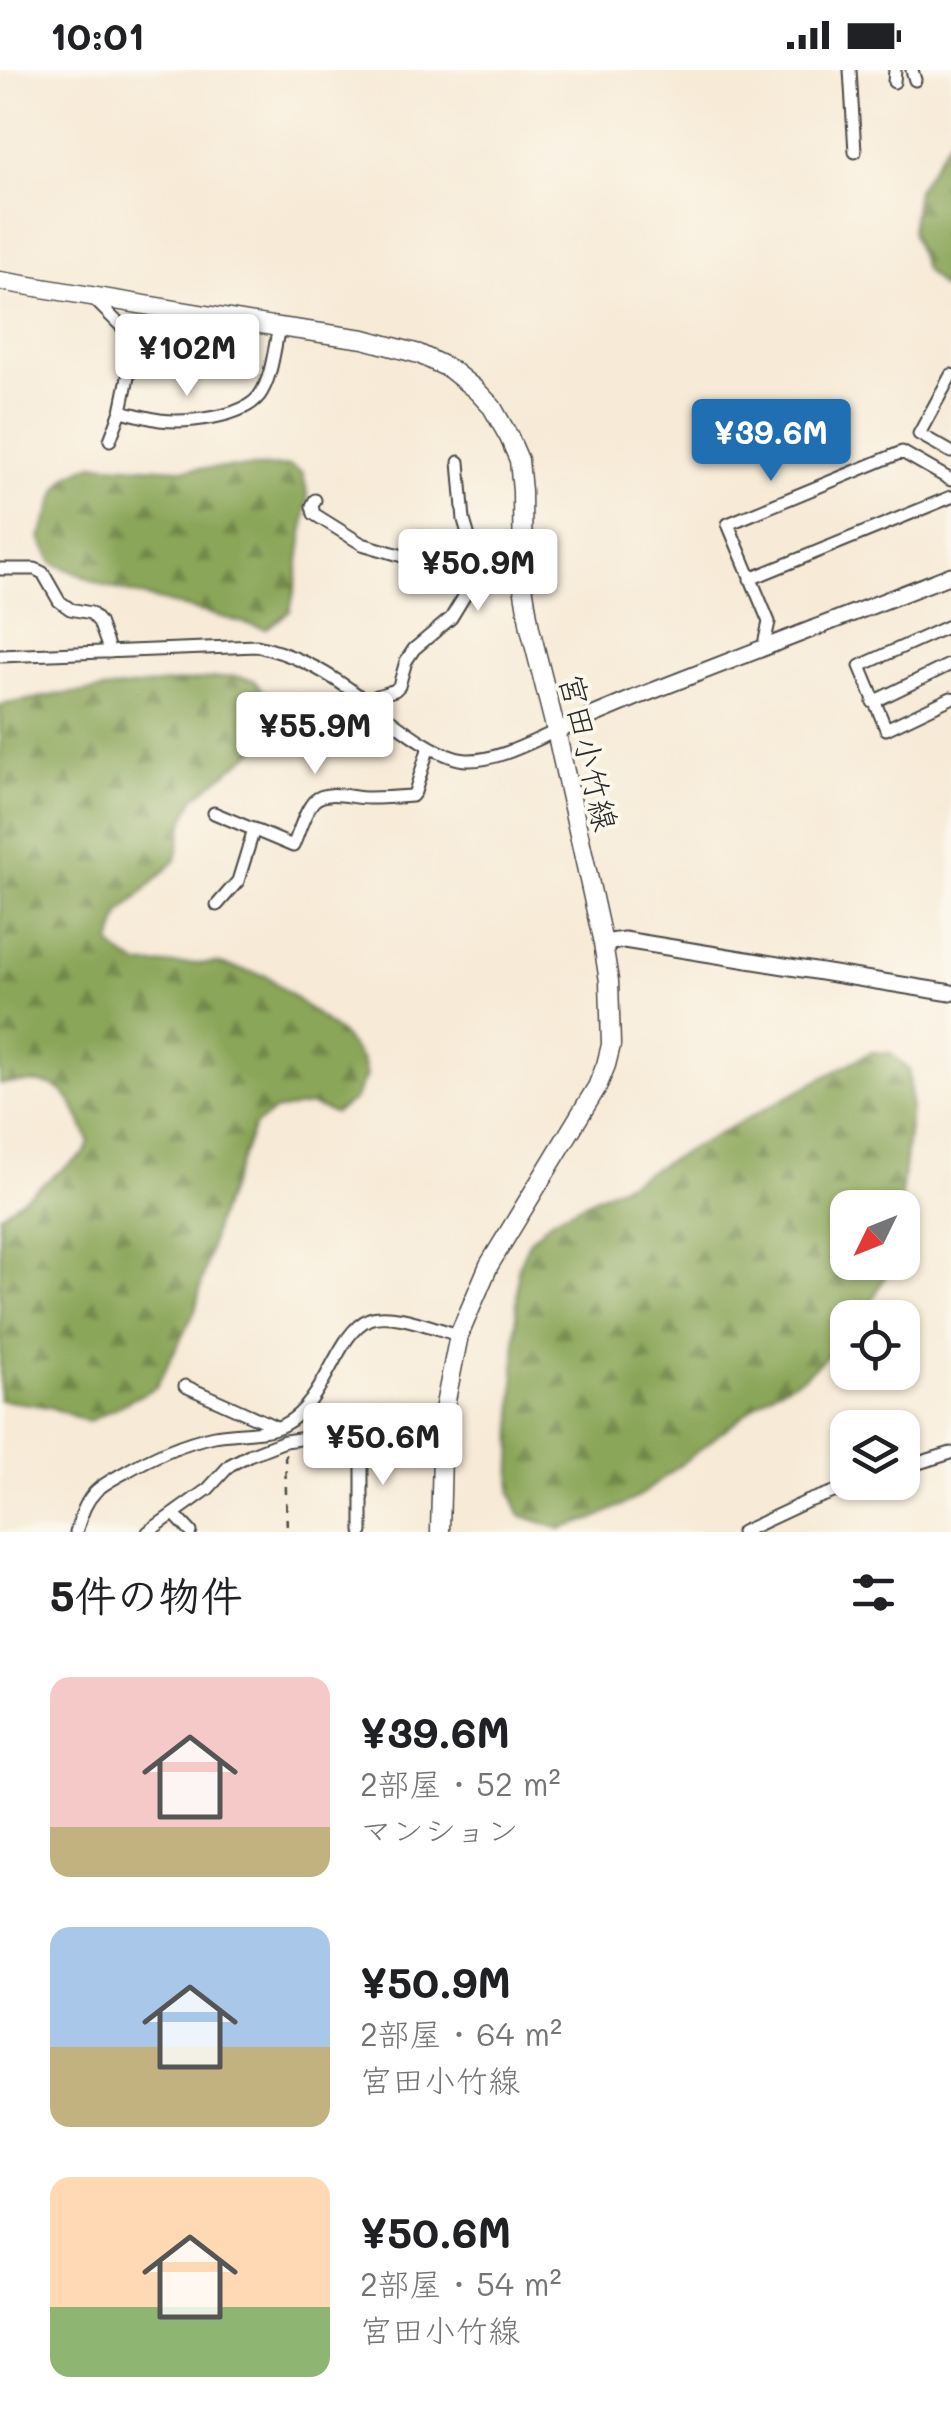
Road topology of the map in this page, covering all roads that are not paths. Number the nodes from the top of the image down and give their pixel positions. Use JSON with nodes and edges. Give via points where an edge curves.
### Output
{"nodes":[{"id":1,"x":850,"y":70,"type":"edge"},
{"id":2,"x":855,"y":152,"type":"dead end"},
{"id":3,"x":0,"y":281,"type":"edge"},
{"id":4,"x":91,"y":296,"type":"junction"},
{"id":5,"x":279,"y":327,"type":"junction"},
{"id":6,"x":951,"y":375,"type":"edge"},
{"id":7,"x":121,"y":412,"type":"junction"},
{"id":8,"x":110,"y":440,"type":"dead end"},
{"id":9,"x":951,"y":452,"type":"edge"},
{"id":10,"x":459,"y":462,"type":"dead end"},
{"id":11,"x":951,"y":480,"type":"edge"},
{"id":12,"x":951,"y":497,"type":"edge"},
{"id":13,"x":315,"y":500,"type":"dead end"},
{"id":14,"x":0,"y":570,"type":"edge"},
{"id":15,"x":951,"y":575,"type":"edge"},
{"id":16,"x":471,"y":576,"type":"junction"},
{"id":17,"x":750,"y":579,"type":"junction"},
{"id":18,"x":951,"y":625,"type":"edge"},
{"id":19,"x":763,"y":649,"type":"junction"},
{"id":20,"x":110,"y":652,"type":"junction"},
{"id":21,"x":0,"y":656,"type":"edge"},
{"id":22,"x":951,"y":664,"type":"edge"},
{"id":23,"x":951,"y":698,"type":"edge"},
{"id":24,"x":364,"y":700,"type":"junction"},
{"id":25,"x":873,"y":702,"type":"junction"},
{"id":26,"x":556,"y":731,"type":"junction"},
{"id":27,"x":429,"y":746,"type":"junction"},
{"id":28,"x":214,"y":813,"type":"dead end"},
{"id":29,"x":254,"y":830,"type":"junction"},
{"id":30,"x":216,"y":905,"type":"dead end"},
{"id":31,"x":603,"y":942,"type":"junction"},
{"id":32,"x":951,"y":993,"type":"edge"},
{"id":33,"x":459,"y":1336,"type":"junction"},
{"id":34,"x":184,"y":1386,"type":"dead end"},
{"id":35,"x":278,"y":1427,"type":"junction"},
{"id":36,"x":290,"y":1440,"type":"junction"},
{"id":37,"x":362,"y":1444,"type":"junction"},
{"id":38,"x":951,"y":1453,"type":"edge"},
{"id":39,"x":442,"y":1456,"type":"junction"},
{"id":40,"x":920,"y":1462,"type":"edge"},
{"id":41,"x":830,"y":1493,"type":"edge"},
{"id":42,"x":174,"y":1514,"type":"junction"},
{"id":43,"x":76,"y":1532,"type":"edge"},
{"id":44,"x":148,"y":1532,"type":"edge"},
{"id":45,"x":192,"y":1532,"type":"edge"},
{"id":46,"x":362,"y":1532,"type":"edge"},
{"id":47,"x":440,"y":1532,"type":"edge"},
{"id":48,"x":742,"y":1532,"type":"edge"}],
"edges":[{"from":1,"to":2,"type":"street"},
{"from":3,"to":4,"type":"main road","name":"宮田小竹線"},
{"from":4,"to":5,"type":"main road","name":"宮田小竹線"},
{"from":4,"to":7,"type":"street","via":[[132,337]]},
{"from":5,"to":7,"type":"street","via":[[267,380],[250,405],[198,420]]},
{"from":5,"to":26,"type":"main road","name":"宮田小竹線","via":[[420,354],[450,370],[492,408],[519,460],[523,586]]},
{"from":6,"to":9,"type":"street","via":[[918,434]]},
{"from":7,"to":8,"type":"street"},
{"from":10,"to":16,"type":"street","via":[[474,554]]},
{"from":11,"to":17,"type":"street","via":[[902,452],[728,524]]},
{"from":12,"to":17,"type":"street"},
{"from":13,"to":16,"type":"street","via":[[314,514],[362,544]]},
{"from":14,"to":20,"type":"street","via":[[42,573],[59,601],[99,622]]},
{"from":15,"to":19,"type":"street"},
{"from":16,"to":24,"type":"street","via":[[451,618],[406,661],[400,686]]},
{"from":17,"to":19,"type":"street","via":[[768,622]]},
{"from":18,"to":25,"type":"street","via":[[860,666]]},
{"from":19,"to":26,"type":"street"},
{"from":20,"to":21,"type":"street"},
{"from":20,"to":24,"type":"street","via":[[257,646],[308,663]]},
{"from":22,"to":25,"type":"street"},
{"from":23,"to":25,"type":"street","via":[[886,728]]},
{"from":24,"to":27,"type":"street"},
{"from":26,"to":27,"type":"street","via":[[482,759],[464,760]]},
{"from":26,"to":31,"type":"main road","name":"宮田小竹線"},
{"from":27,"to":29,"type":"street","via":[[412,796],[321,796],[293,846]]},
{"from":28,"to":29,"type":"street"},
{"from":29,"to":30,"type":"street","via":[[238,882]]},
{"from":31,"to":32,"type":"street","via":[[624,940]]},
{"from":31,"to":33,"type":"main road","name":"宮田小竹線","via":[[611,1018],[606,1065],[490,1264]]},
{"from":33,"to":35,"type":"street","via":[[398,1318],[372,1318],[352,1332],[309,1403]]},
{"from":33,"to":39,"type":"main road","name":"宮田小竹線"},
{"from":34,"to":35,"type":"street"},
{"from":35,"to":36,"type":"street"},
{"from":35,"to":43,"type":"street","via":[[215,1436],[146,1460],[98,1489]]},
{"from":36,"to":37,"type":"street"},
{"from":36,"to":42,"type":"street","via":[[230,1465]]},
{"from":37,"to":39,"type":"street"},
{"from":37,"to":46,"type":"street"},
{"from":38,"to":40,"type":"street"},
{"from":39,"to":47,"type":"main road","name":"宮田小竹線"},
{"from":41,"to":48,"type":"street"},
{"from":42,"to":44,"type":"street"},
{"from":42,"to":45,"type":"street"}]}
